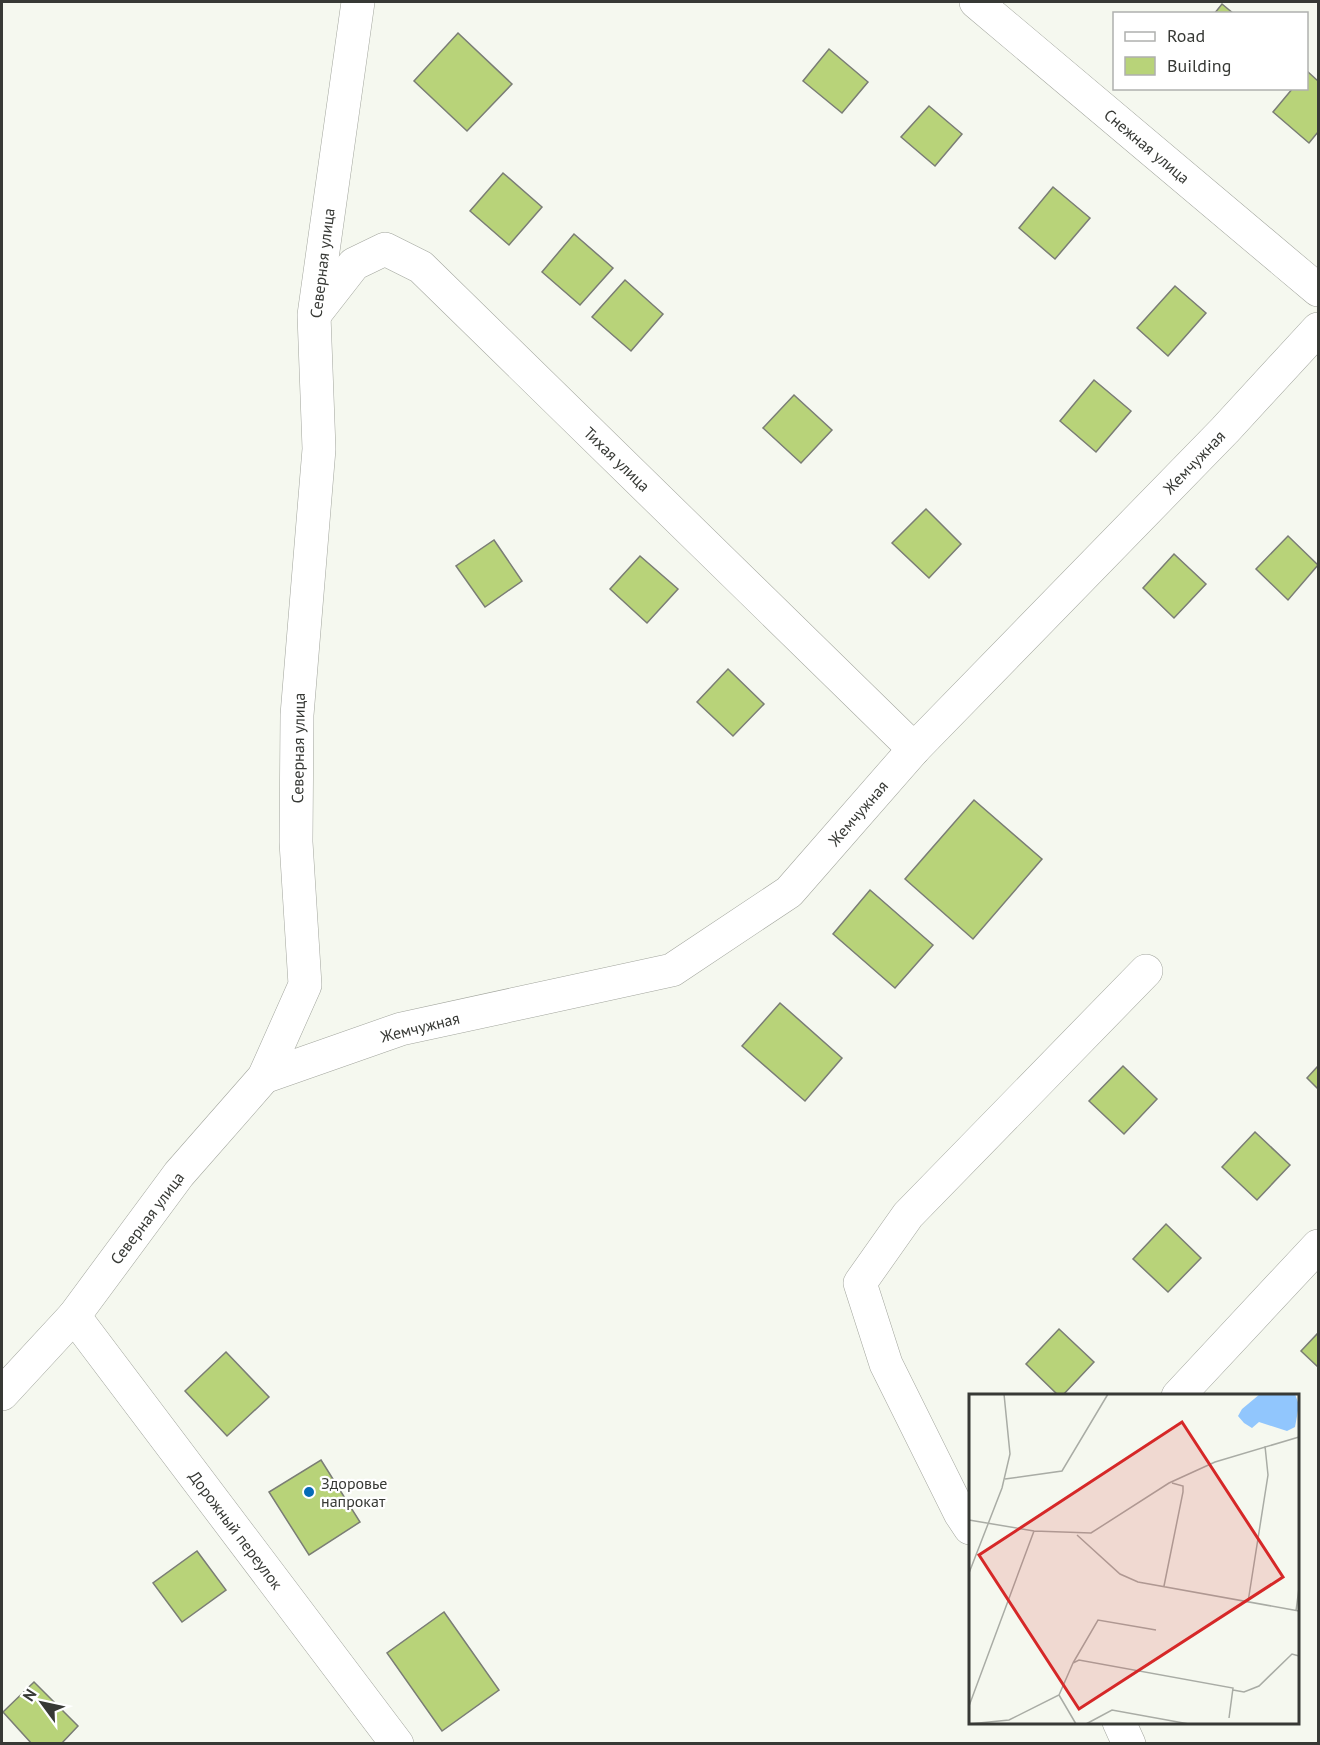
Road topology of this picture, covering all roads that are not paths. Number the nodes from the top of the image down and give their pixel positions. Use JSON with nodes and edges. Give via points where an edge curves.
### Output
{"nodes":[{"id":1,"x":358,"y":2,"type":"edge"},
{"id":2,"x":976,"y":2,"type":"edge"},
{"id":3,"x":1318,"y":290,"type":"edge"},
{"id":4,"x":314,"y":315,"type":"junction"},
{"id":5,"x":1318,"y":329,"type":"edge"},
{"id":6,"x":914,"y":749,"type":"junction"},
{"id":7,"x":1146,"y":971,"type":"dead end"},
{"id":8,"x":264,"y":1077,"type":"junction"},
{"id":9,"x":1318,"y":1246,"type":"edge"},
{"id":10,"x":74,"y":1316,"type":"junction"},
{"id":11,"x":2,"y":1394,"type":"edge"},
{"id":12,"x":1179,"y":1394,"type":"edge"},
{"id":13,"x":969,"y":1527,"type":"edge"},
{"id":14,"x":1120,"y":1724,"type":"edge"},
{"id":15,"x":397,"y":1743,"type":"edge"},
{"id":16,"x":1129,"y":1743,"type":"edge"}],
"edges":[{"from":1,"to":4,"type":"street","name":"Северная улица"},
{"from":2,"to":3,"type":"street","name":"Снежная улица"},
{"from":4,"to":6,"type":"street","name":"Тихая улица","via":[[354,264],[385,249],[421,267]]},
{"from":4,"to":8,"type":"street","name":"Северная улица","via":[[319,449],[297,727],[296,842],[305,985]]},
{"from":5,"to":6,"type":"street","name":"Жемчужная"},
{"from":6,"to":8,"type":"street","name":"Жемчужная","via":[[789,892],[672,970],[401,1029]]},
{"from":7,"to":13,"type":"street","via":[[908,1215],[860,1283],[886,1364]]},
{"from":8,"to":10,"type":"street","name":"Северная улица","via":[[179,1174]]},
{"from":9,"to":12,"type":"street"},
{"from":10,"to":11,"type":"street","name":"Северная улица"},
{"from":10,"to":15,"type":"street","name":"Дорожный переулок"},
{"from":14,"to":16,"type":"street"}]}
